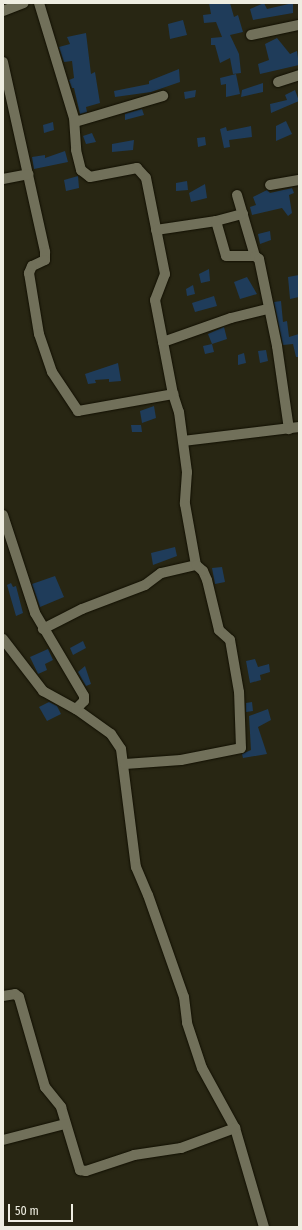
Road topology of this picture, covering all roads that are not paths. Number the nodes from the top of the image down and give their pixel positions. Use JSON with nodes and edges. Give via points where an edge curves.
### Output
{"nodes":[{"id":1,"x":24,"y":3,"type":"edge"},
{"id":2,"x":39,"y":3,"type":"edge"},
{"id":3,"x":3,"y":12,"type":"edge"},
{"id":4,"x":299,"y":25,"type":"edge"},
{"id":5,"x":251,"y":35,"type":"dead end"},
{"id":6,"x":3,"y":62,"type":"edge"},
{"id":7,"x":299,"y":75,"type":"edge"},
{"id":8,"x":278,"y":82,"type":"dead end"},
{"id":9,"x":163,"y":96,"type":"dead end"},
{"id":10,"x":75,"y":122,"type":"junction"},
{"id":11,"x":29,"y":174,"type":"junction"},
{"id":12,"x":3,"y":179,"type":"edge"},
{"id":13,"x":299,"y":180,"type":"edge"},
{"id":14,"x":270,"y":185,"type":"dead end"},
{"id":15,"x":237,"y":195,"type":"dead end"},
{"id":16,"x":243,"y":214,"type":"junction"},
{"id":17,"x":216,"y":221,"type":"junction"},
{"id":18,"x":156,"y":230,"type":"junction"},
{"id":19,"x":255,"y":256,"type":"junction"},
{"id":20,"x":268,"y":309,"type":"junction"},
{"id":21,"x":163,"y":342,"type":"junction"},
{"id":22,"x":173,"y":394,"type":"junction"},
{"id":23,"x":294,"y":428,"type":"edge"},
{"id":24,"x":183,"y":441,"type":"junction"},
{"id":25,"x":3,"y":515,"type":"edge"},
{"id":26,"x":196,"y":565,"type":"junction"},
{"id":27,"x":43,"y":628,"type":"junction"},
{"id":28,"x":3,"y":639,"type":"edge"},
{"id":29,"x":76,"y":709,"type":"junction"},
{"id":30,"x":125,"y":764,"type":"junction"},
{"id":31,"x":3,"y":996,"type":"edge"},
{"id":32,"x":65,"y":1124,"type":"junction"},
{"id":33,"x":235,"y":1128,"type":"junction"},
{"id":34,"x":3,"y":1140,"type":"edge"},
{"id":35,"x":264,"y":1227,"type":"edge"}],
"edges":[{"from":1,"to":3,"type":"street"},
{"from":2,"to":10,"type":"street"},
{"from":4,"to":5,"type":"street"},
{"from":6,"to":11,"type":"street"},
{"from":7,"to":8,"type":"street"},
{"from":9,"to":10,"type":"street"},
{"from":10,"to":18,"type":"street","via":[[76,150],[84,175],[90,177],[133,168],[140,169],[149,189]]},
{"from":11,"to":12,"type":"street"},
{"from":11,"to":22,"type":"street","via":[[46,257],[42,262],[32,266],[29,273],[39,334],[52,372],[63,393],[78,411]]},
{"from":13,"to":14,"type":"street"},
{"from":15,"to":16,"type":"street"},
{"from":16,"to":17,"type":"street"},
{"from":16,"to":19,"type":"street"},
{"from":17,"to":18,"type":"street"},
{"from":17,"to":19,"type":"street","via":[[226,256]]},
{"from":18,"to":21,"type":"street","via":[[165,274],[155,300]]},
{"from":19,"to":20,"type":"street","via":[[261,265]]},
{"from":20,"to":21,"type":"street","via":[[231,318]]},
{"from":20,"to":23,"type":"street"},
{"from":21,"to":22,"type":"street"},
{"from":22,"to":24,"type":"street","via":[[179,412]]},
{"from":23,"to":24,"type":"street"},
{"from":24,"to":26,"type":"street","via":[[187,472],[185,504]]},
{"from":25,"to":27,"type":"street","via":[[25,584]]},
{"from":26,"to":27,"type":"street","via":[[161,574],[145,585],[82,609]]},
{"from":26,"to":30,"type":"street","via":[[203,571],[207,580],[219,630],[230,640],[239,692],[242,748],[181,760]]},
{"from":27,"to":29,"type":"street","via":[[84,696],[84,701]]},
{"from":28,"to":29,"type":"street","via":[[43,692]]},
{"from":29,"to":30,"type":"street","via":[[117,740]]},
{"from":30,"to":33,"type":"street","via":[[131,842],[136,867],[184,997],[187,1023],[202,1068]]},
{"from":31,"to":32,"type":"street","via":[[15,994],[19,997],[45,1087],[59,1103]]},
{"from":32,"to":33,"type":"street","via":[[80,1170],[86,1171],[134,1155],[181,1148]]},
{"from":32,"to":34,"type":"street"},
{"from":33,"to":35,"type":"street"}]}
